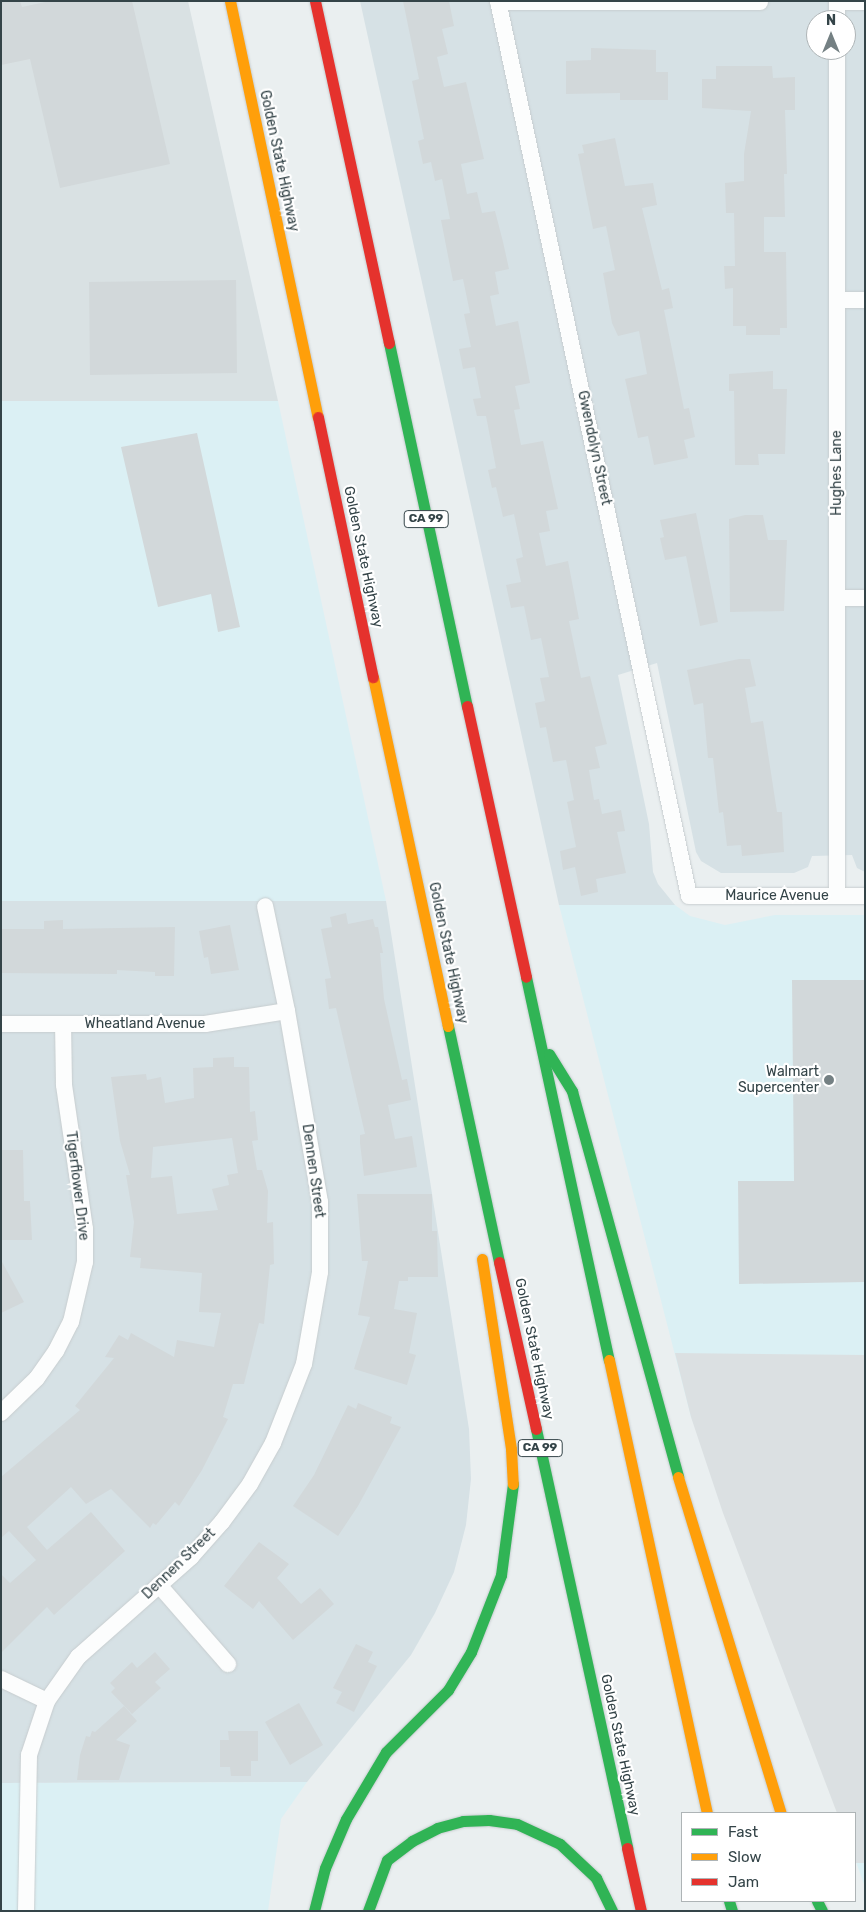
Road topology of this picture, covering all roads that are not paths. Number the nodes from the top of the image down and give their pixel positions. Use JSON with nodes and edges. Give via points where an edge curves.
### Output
{"nodes":[{"id":1,"x":230,"y":1,"type":"edge"},
{"id":2,"x":315,"y":1,"type":"edge"},
{"id":3,"x":498,"y":2,"type":"edge"},
{"id":4,"x":760,"y":2,"type":"edge"},
{"id":5,"x":837,"y":2,"type":"edge"},
{"id":6,"x":865,"y":2,"type":"edge"},
{"id":7,"x":837,"y":60,"type":"edge"},
{"id":8,"x":837,"y":300,"type":"junction"},
{"id":9,"x":865,"y":300,"type":"edge"},
{"id":10,"x":837,"y":598,"type":"junction"},
{"id":11,"x":865,"y":598,"type":"edge"},
{"id":12,"x":690,"y":896,"type":"joint"},
{"id":13,"x":837,"y":896,"type":"junction"},
{"id":14,"x":865,"y":896,"type":"edge"},
{"id":15,"x":265,"y":906,"type":"dead end"},
{"id":16,"x":439,"y":986,"type":"junction"},
{"id":17,"x":287,"y":1011,"type":"junction"},
{"id":18,"x":1,"y":1024,"type":"edge"},
{"id":19,"x":63,"y":1024,"type":"junction"},
{"id":20,"x":538,"y":1036,"type":"junction"},
{"id":21,"x":471,"y":1193,"type":"dead end"},
{"id":22,"x":479,"y":1242,"type":"dead end"},
{"id":23,"x":1,"y":1413,"type":"edge"},
{"id":24,"x":160,"y":1585,"type":"junction"},
{"id":25,"x":228,"y":1664,"type":"dead end"},
{"id":26,"x":1,"y":1679,"type":"edge"},
{"id":27,"x":46,"y":1701,"type":"junction"},
{"id":28,"x":706,"y":1812,"type":"edge"},
{"id":29,"x":781,"y":1812,"type":"edge"},
{"id":30,"x":26,"y":1911,"type":"edge"},
{"id":31,"x":314,"y":1911,"type":"edge"},
{"id":32,"x":368,"y":1911,"type":"edge"},
{"id":33,"x":612,"y":1911,"type":"edge"},
{"id":34,"x":641,"y":1911,"type":"edge"}],
"edges":[{"from":1,"to":16,"type":"highway","name":"Golden State Highway","number":"CA 99"},
{"from":2,"to":20,"type":"highway","number":"CA 99"},
{"from":3,"to":4,"type":"street"},
{"from":3,"to":12,"type":"street","name":"Gwendolyn Street"},
{"from":5,"to":6,"type":"street"},
{"from":7,"to":8,"type":"street","name":"Hughes Lane"},
{"from":8,"to":9,"type":"street"},
{"from":8,"to":10,"type":"street","name":"Hughes Lane"},
{"from":10,"to":11,"type":"street"},
{"from":10,"to":13,"type":"street","name":"Hughes Lane"},
{"from":12,"to":13,"type":"street","name":"Maurice Avenue"},
{"from":13,"to":14,"type":"street","name":"Maurice Avenue"},
{"from":15,"to":17,"type":"street","name":"Dennen Street"},
{"from":16,"to":21,"type":"highway"},
{"from":16,"to":34,"type":"highway","name":"Golden State Highway","number":"CA 99"},
{"from":17,"to":19,"type":"street","name":"Wheatland Avenue","via":[[224,1023]]},
{"from":17,"to":24,"type":"street","name":"Dennen Street","via":[[320,1202],[320,1272],[315,1318],[289,1408],[250,1484],[210,1536]]},
{"from":18,"to":19,"type":"street","name":"Wheatland Avenue"},
{"from":19,"to":23,"type":"street","name":"Tigerflower Drive","via":[[64,1085],[85,1229],[84,1270],[71,1322],[56,1351],[37,1378]]},
{"from":20,"to":28,"type":"highway","number":"CA 99"},
{"from":20,"to":29,"type":"highway","via":[[572,1091],[672,1458]]},
{"from":22,"to":31,"type":"highway","via":[[511,1449],[513,1494],[501,1575],[472,1652],[448,1690],[386,1752],[346,1819],[325,1868]]},
{"from":24,"to":25,"type":"street"},
{"from":24,"to":27,"type":"street","name":"Dennen Street","via":[[78,1658]]},
{"from":26,"to":27,"type":"street"},
{"from":27,"to":30,"type":"street","name":"Dennen Street","via":[[29,1755]]},
{"from":32,"to":33,"type":"highway","via":[[387,1860],[412,1841],[437,1828],[463,1821],[489,1820],[517,1824],[560,1844],[596,1878]]}]}
